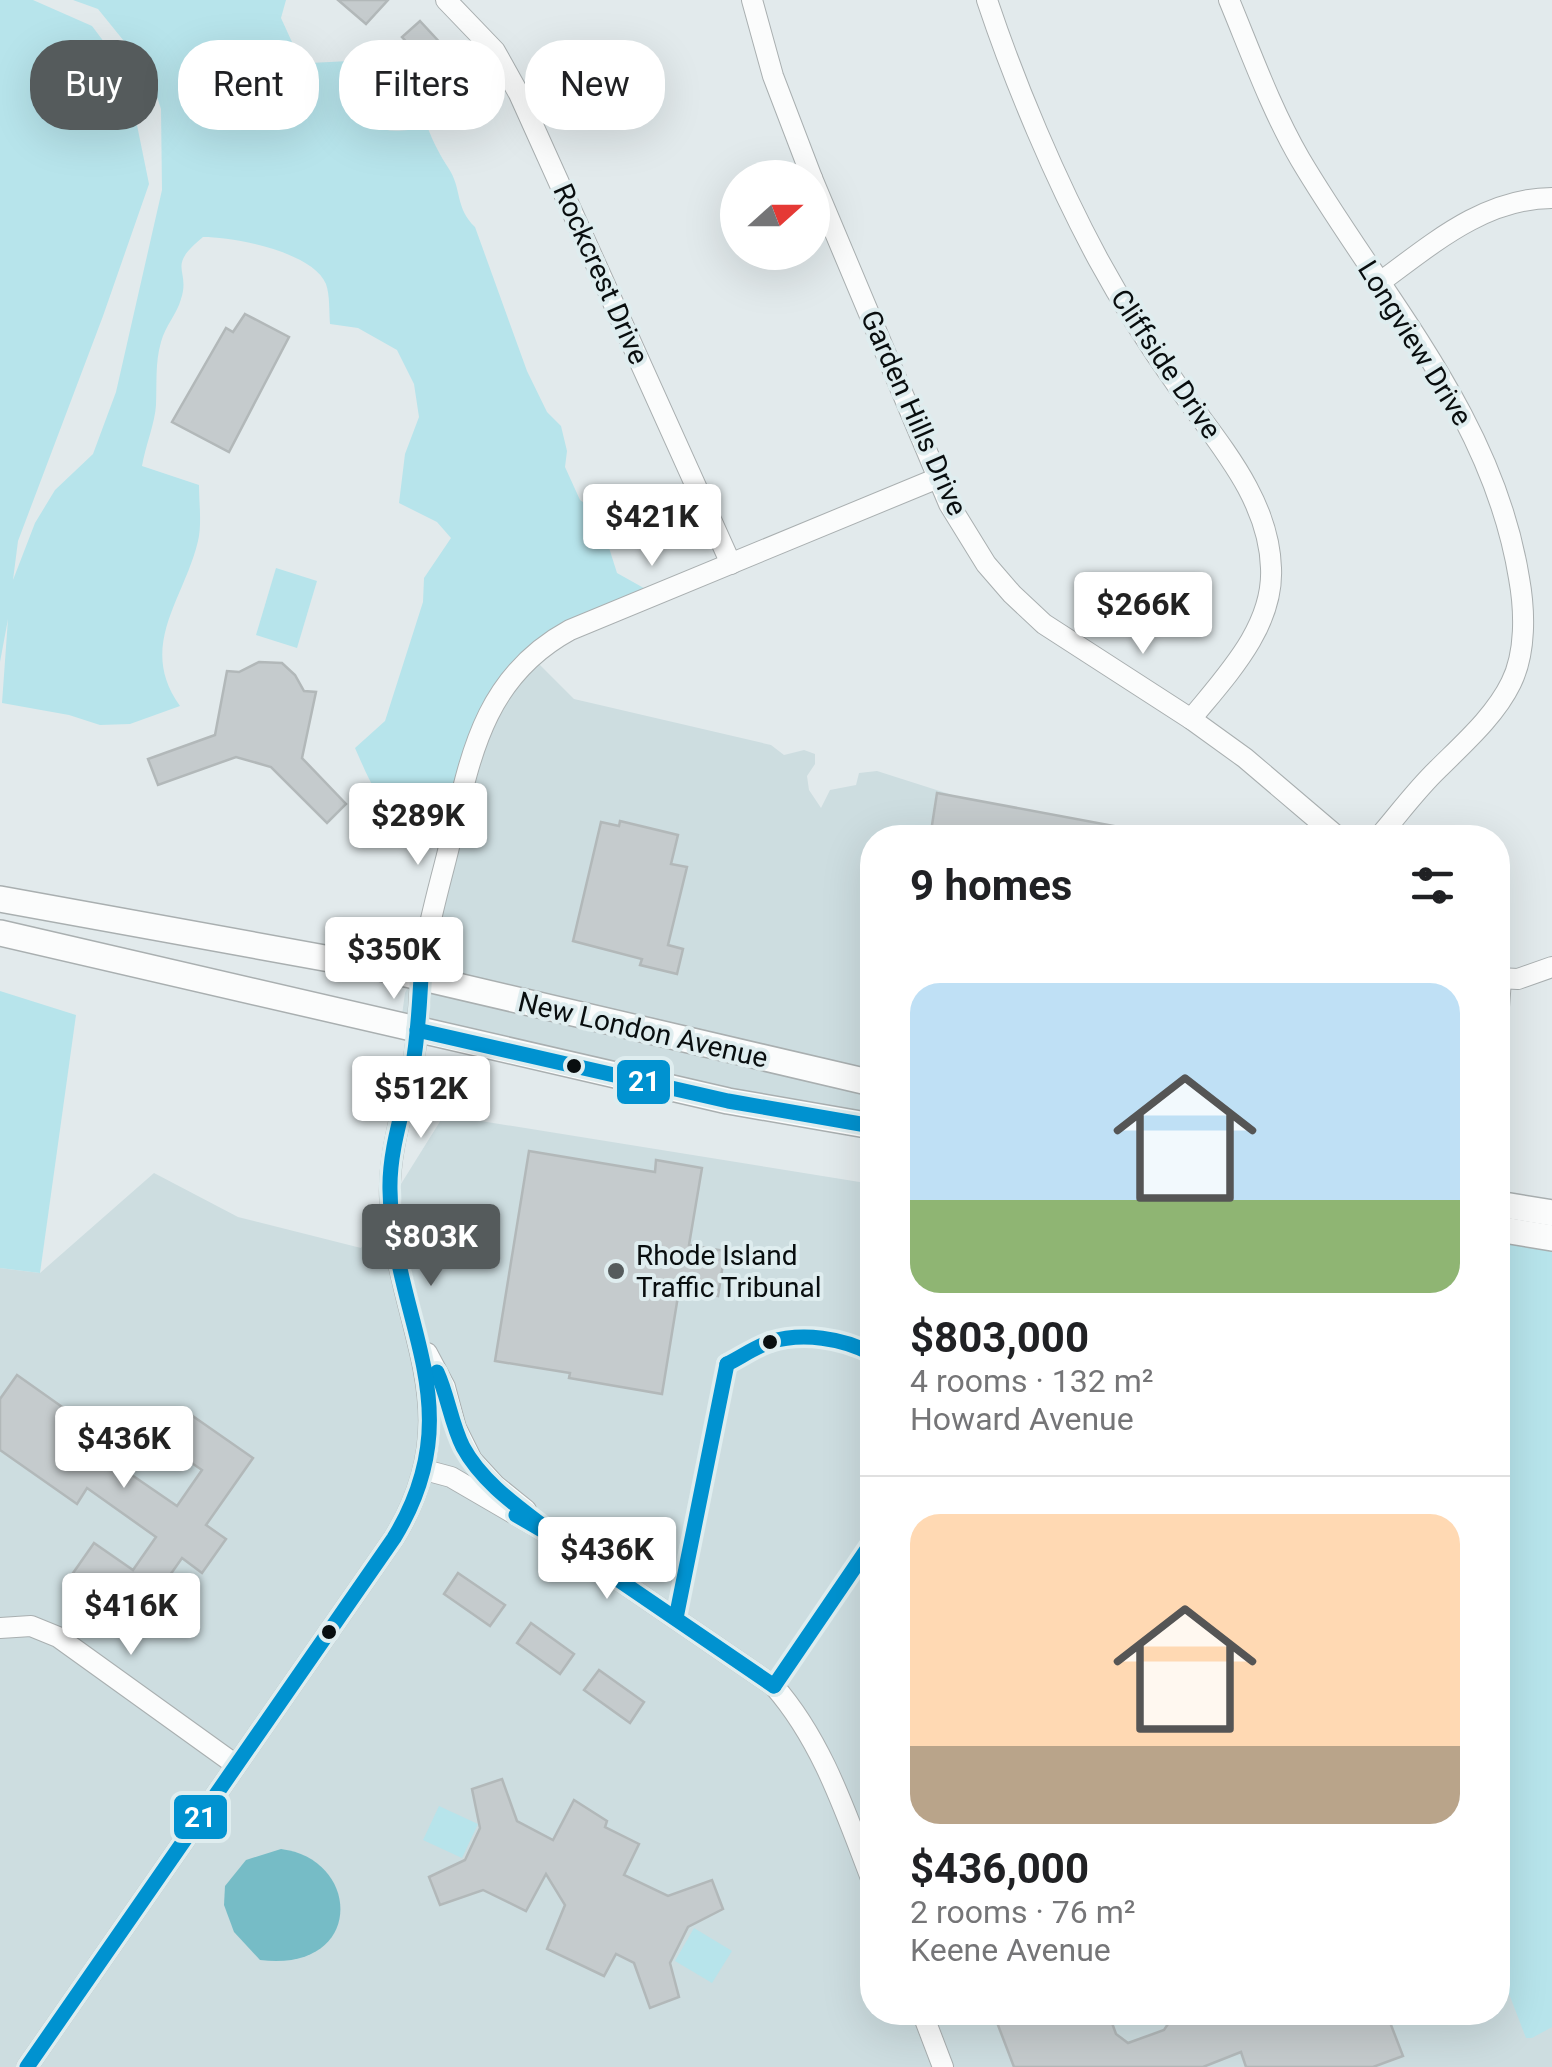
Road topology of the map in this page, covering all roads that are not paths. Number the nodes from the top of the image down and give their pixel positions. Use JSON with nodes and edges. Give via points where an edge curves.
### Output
{"nodes":[{"id":1,"x":446,"y":0,"type":"edge"},
{"id":2,"x":752,"y":0,"type":"edge"},
{"id":3,"x":987,"y":0,"type":"edge"},
{"id":4,"x":1230,"y":0,"type":"edge"},
{"id":5,"x":805,"y":160,"type":"edge"},
{"id":6,"x":1552,"y":198,"type":"edge"},
{"id":7,"x":830,"y":221,"type":"edge"},
{"id":8,"x":1379,"y":283,"type":"junction"},
{"id":9,"x":938,"y":478,"type":"junction"},
{"id":10,"x":730,"y":564,"type":"junction"},
{"id":11,"x":1191,"y":719,"type":"junction"},
{"id":12,"x":1324,"y":825,"type":"edge"},
{"id":13,"x":1390,"y":825,"type":"edge"},
{"id":14,"x":0,"y":880,"type":"edge"},
{"id":15,"x":0,"y":898,"type":"edge"},
{"id":16,"x":97,"y":918,"type":"junction"},
{"id":17,"x":0,"y":933,"type":"edge"},
{"id":18,"x":1552,"y":967,"type":"edge"},
{"id":19,"x":421,"y":978,"type":"junction"},
{"id":20,"x":1510,"y":979,"type":"edge"},
{"id":21,"x":417,"y":1030,"type":"junction"},
{"id":22,"x":860,"y":1080,"type":"edge"},
{"id":23,"x":860,"y":1124,"type":"edge"},
{"id":24,"x":1510,"y":1206,"type":"edge"},
{"id":25,"x":1552,"y":1213,"type":"edge"},
{"id":26,"x":1510,"y":1231,"type":"edge"},
{"id":27,"x":1552,"y":1238,"type":"edge"},
{"id":28,"x":416,"y":1333,"type":"junction"},
{"id":29,"x":425,"y":1470,"type":"junction"},
{"id":30,"x":566,"y":1544,"type":"junction"},
{"id":31,"x":0,"y":1628,"type":"edge"},
{"id":32,"x":236,"y":1765,"type":"junction"},
{"id":33,"x":860,"y":1851,"type":"edge"},
{"id":34,"x":927,"y":2025,"type":"edge"},
{"id":35,"x":27,"y":2067,"type":"edge"},
{"id":36,"x":943,"y":2067,"type":"edge"}],
"edges":[{"from":1,"to":10,"type":"street","name":"Rockcrest Drive","via":[[495,51],[519,94]]},
{"from":2,"to":5,"type":"street","name":"Garden Hills Drive"},
{"from":3,"to":11,"type":"street","name":"Cliffside Drive","via":[[1097,258],[1265,524],[1272,570],[1262,616],[1225,680]]},
{"from":4,"to":8,"type":"street","name":"Longview Drive","via":[[1298,154]]},
{"from":6,"to":8,"type":"street","via":[[1485,212]]},
{"from":7,"to":9,"type":"street","name":"Garden Hills Drive"},
{"from":8,"to":13,"type":"street","name":"Longview Drive","via":[[1450,388],[1489,469],[1508,523],[1522,610],[1518,662],[1506,692]]},
{"from":9,"to":10,"type":"street"},
{"from":9,"to":11,"type":"street","name":"Garden Hills Drive","via":[[986,564],[1026,608]]},
{"from":10,"to":19,"type":"street","via":[[558,636],[507,683],[487,714],[468,767]]},
{"from":11,"to":12,"type":"street","name":"Garden Hills Drive"},
{"from":14,"to":16,"type":"main road"},
{"from":15,"to":16,"type":"main road","name":"New London Avenue"},
{"from":16,"to":19,"type":"main road","name":"New London Avenue"},
{"from":17,"to":21,"type":"main road","name":"New London Avenue"},
{"from":18,"to":20,"type":"street"},
{"from":19,"to":21,"type":"street"},
{"from":19,"to":22,"type":"main road","name":"New London Avenue"},
{"from":21,"to":23,"type":"main road","name":"New London Avenue"},
{"from":21,"to":28,"type":"street","via":[[390,1186]]},
{"from":24,"to":25,"type":"main road"},
{"from":26,"to":27,"type":"main road"},
{"from":28,"to":29,"type":"street","via":[[430,1413]]},
{"from":28,"to":30,"type":"street","via":[[472,1460]]},
{"from":29,"to":30,"type":"street","via":[[451,1477]]},
{"from":29,"to":32,"type":"street","via":[[394,1538]]},
{"from":30,"to":33,"type":"street","via":[[774,1686],[823,1760]]},
{"from":31,"to":32,"type":"street","via":[[31,1626],[58,1637]]},
{"from":32,"to":35,"type":"street"},
{"from":34,"to":36,"type":"street"}]}
